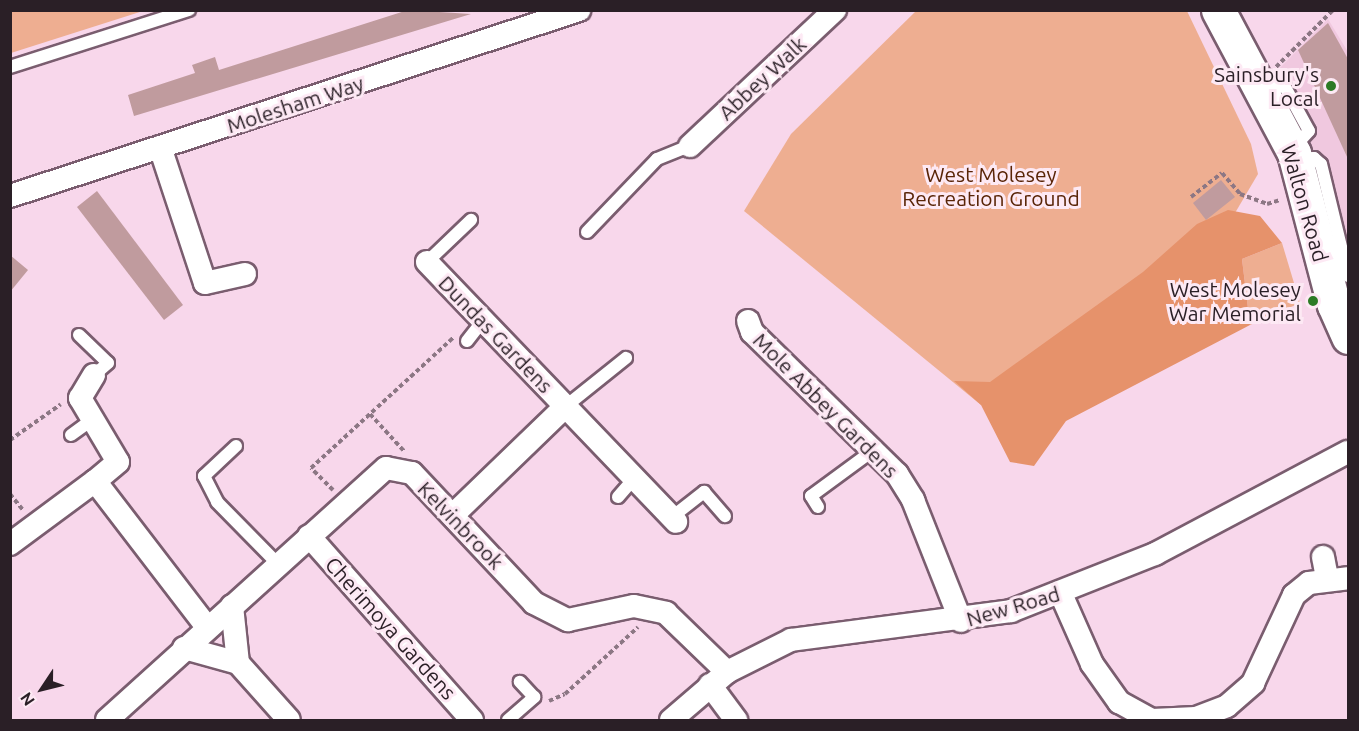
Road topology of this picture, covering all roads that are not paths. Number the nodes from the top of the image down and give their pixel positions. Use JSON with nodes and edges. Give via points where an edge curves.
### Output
{"nodes":[{"id":1,"x":189,"y":10,"type":"edge"},
{"id":2,"x":579,"y":10,"type":"edge"},
{"id":3,"x":835,"y":10,"type":"edge"},
{"id":4,"x":1218,"y":10,"type":"edge"},
{"id":5,"x":10,"y":67,"type":"edge"},
{"id":6,"x":690,"y":146,"type":"joint"},
{"id":7,"x":160,"y":147,"type":"junction"},
{"id":8,"x":1294,"y":154,"type":"junction"},
{"id":9,"x":10,"y":195,"type":"edge"},
{"id":10,"x":471,"y":220,"type":"dead end"},
{"id":11,"x":587,"y":232,"type":"dead end"},
{"id":12,"x":427,"y":262,"type":"joint"},
{"id":13,"x":245,"y":274,"type":"dead end"},
{"id":14,"x":1342,"y":284,"type":"edge"},
{"id":15,"x":748,"y":321,"type":"dead end"},
{"id":16,"x":482,"y":322,"type":"junction"},
{"id":17,"x":79,"y":335,"type":"dead end"},
{"id":18,"x":1348,"y":337,"type":"edge"},
{"id":19,"x":467,"y":341,"type":"road end"},
{"id":20,"x":626,"y":358,"type":"dead end"},
{"id":21,"x":94,"y":375,"type":"joint"},
{"id":22,"x":566,"y":406,"type":"junction"},
{"id":23,"x":90,"y":421,"type":"junction"},
{"id":24,"x":71,"y":435,"type":"dead end"},
{"id":25,"x":236,"y":446,"type":"dead end"},
{"id":26,"x":875,"y":449,"type":"junction"},
{"id":27,"x":1348,"y":452,"type":"edge"},
{"id":28,"x":636,"y":476,"type":"junction"},
{"id":29,"x":95,"y":482,"type":"junction"},
{"id":30,"x":618,"y":497,"type":"dead end"},
{"id":31,"x":818,"y":507,"type":"dead end"},
{"id":32,"x":454,"y":514,"type":"junction"},
{"id":33,"x":726,"y":516,"type":"dead end"},
{"id":34,"x":674,"y":519,"type":"joint"},
{"id":35,"x":309,"y":536,"type":"junction"},
{"id":36,"x":10,"y":544,"type":"edge"},
{"id":37,"x":279,"y":565,"type":"junction"},
{"id":38,"x":1333,"y":571,"type":"edge"},
{"id":39,"x":1061,"y":594,"type":"junction"},
{"id":40,"x":232,"y":606,"type":"junction"},
{"id":41,"x":961,"y":621,"type":"junction"},
{"id":42,"x":207,"y":627,"type":"junction"},
{"id":43,"x":184,"y":648,"type":"junction"},
{"id":44,"x":238,"y":663,"type":"junction"},
{"id":45,"x":719,"y":678,"type":"junction"},
{"id":46,"x":520,"y":682,"type":"dead end"},
{"id":47,"x":1210,"y":717,"type":"edge"},
{"id":48,"x":108,"y":720,"type":"edge"},
{"id":49,"x":289,"y":720,"type":"edge"},
{"id":50,"x":472,"y":720,"type":"edge"},
{"id":51,"x":508,"y":720,"type":"edge"},
{"id":52,"x":671,"y":720,"type":"edge"},
{"id":53,"x":736,"y":720,"type":"edge"}],
"edges":[{"from":1,"to":5,"type":"lane"},
{"from":2,"to":7,"type":"street","name":"Molesham Way"},
{"from":3,"to":6,"type":"street","name":"Abbey Walk"},
{"from":4,"to":8,"type":"main road","name":"Walton Road"},
{"from":6,"to":11,"type":"lane","via":[[657,159]]},
{"from":7,"to":9,"type":"street","name":"Molesham Way"},
{"from":7,"to":13,"type":"street","via":[[205,283]]},
{"from":8,"to":14,"type":"main road","name":"Walton Road"},
{"from":8,"to":14,"type":"lane","via":[[1314,158],[1321,164]]},
{"from":10,"to":12,"type":"lane"},
{"from":12,"to":16,"type":"street","name":"Dundas Gardens"},
{"from":14,"to":18,"type":"main road","name":"Walton Road"},
{"from":15,"to":26,"type":"street","name":"Mole Abbey Gardens","via":[[752,332]]},
{"from":16,"to":19,"type":"lane"},
{"from":16,"to":22,"type":"street","name":"Dundas Gardens"},
{"from":17,"to":21,"type":"lane","via":[[108,363]]},
{"from":20,"to":22,"type":"lane"},
{"from":21,"to":23,"type":"street","via":[[80,398]]},
{"from":22,"to":28,"type":"street","name":"Dundas Gardens"},
{"from":22,"to":32,"type":"street","name":"Dundas Gardens"},
{"from":23,"to":24,"type":"lane"},
{"from":23,"to":29,"type":"street","via":[[118,462]]},
{"from":25,"to":37,"type":"lane","via":[[204,476],[217,502]]},
{"from":26,"to":31,"type":"lane","via":[[811,496]]},
{"from":26,"to":41,"type":"street","name":"Mole Abbey Gardens","via":[[913,500]]},
{"from":27,"to":39,"type":"street","name":"New Road","via":[[1227,519]]},
{"from":28,"to":30,"type":"lane"},
{"from":28,"to":34,"type":"street","name":"Dundas Gardens"},
{"from":29,"to":36,"type":"street"},
{"from":29,"to":42,"type":"street"},
{"from":32,"to":35,"type":"street","name":"Kelvinbrook","via":[[412,473],[386,468],[344,501]]},
{"from":32,"to":45,"type":"street","name":"Kelvinbrook","via":[[534,603],[568,620],[634,606],[666,613]]},
{"from":33,"to":34,"type":"lane","via":[[704,492]]},
{"from":35,"to":37,"type":"street","name":"Kelvinbrook"},
{"from":35,"to":50,"type":"street","name":"Cherimoya Gardens"},
{"from":37,"to":40,"type":"street","name":"Kelvinbrook"},
{"from":38,"to":47,"type":"street","via":[[1294,595],[1253,683]]},
{"from":39,"to":41,"type":"street","name":"New Road"},
{"from":39,"to":47,"type":"street","via":[[1092,664],[1119,702],[1152,720]]},
{"from":40,"to":42,"type":"street","name":"Kelvinbrook"},
{"from":40,"to":44,"type":"street"},
{"from":41,"to":45,"type":"street","name":"New Road","via":[[791,640]]},
{"from":42,"to":43,"type":"street","name":"Kelvinbrook"},
{"from":43,"to":44,"type":"street"},
{"from":43,"to":48,"type":"street","name":"Kelvinbrook"},
{"from":44,"to":49,"type":"street"},
{"from":45,"to":52,"type":"street","name":"New Road"},
{"from":45,"to":53,"type":"street","name":"Kelvinbrook"},
{"from":46,"to":51,"type":"lane","via":[[534,697]]}]}
